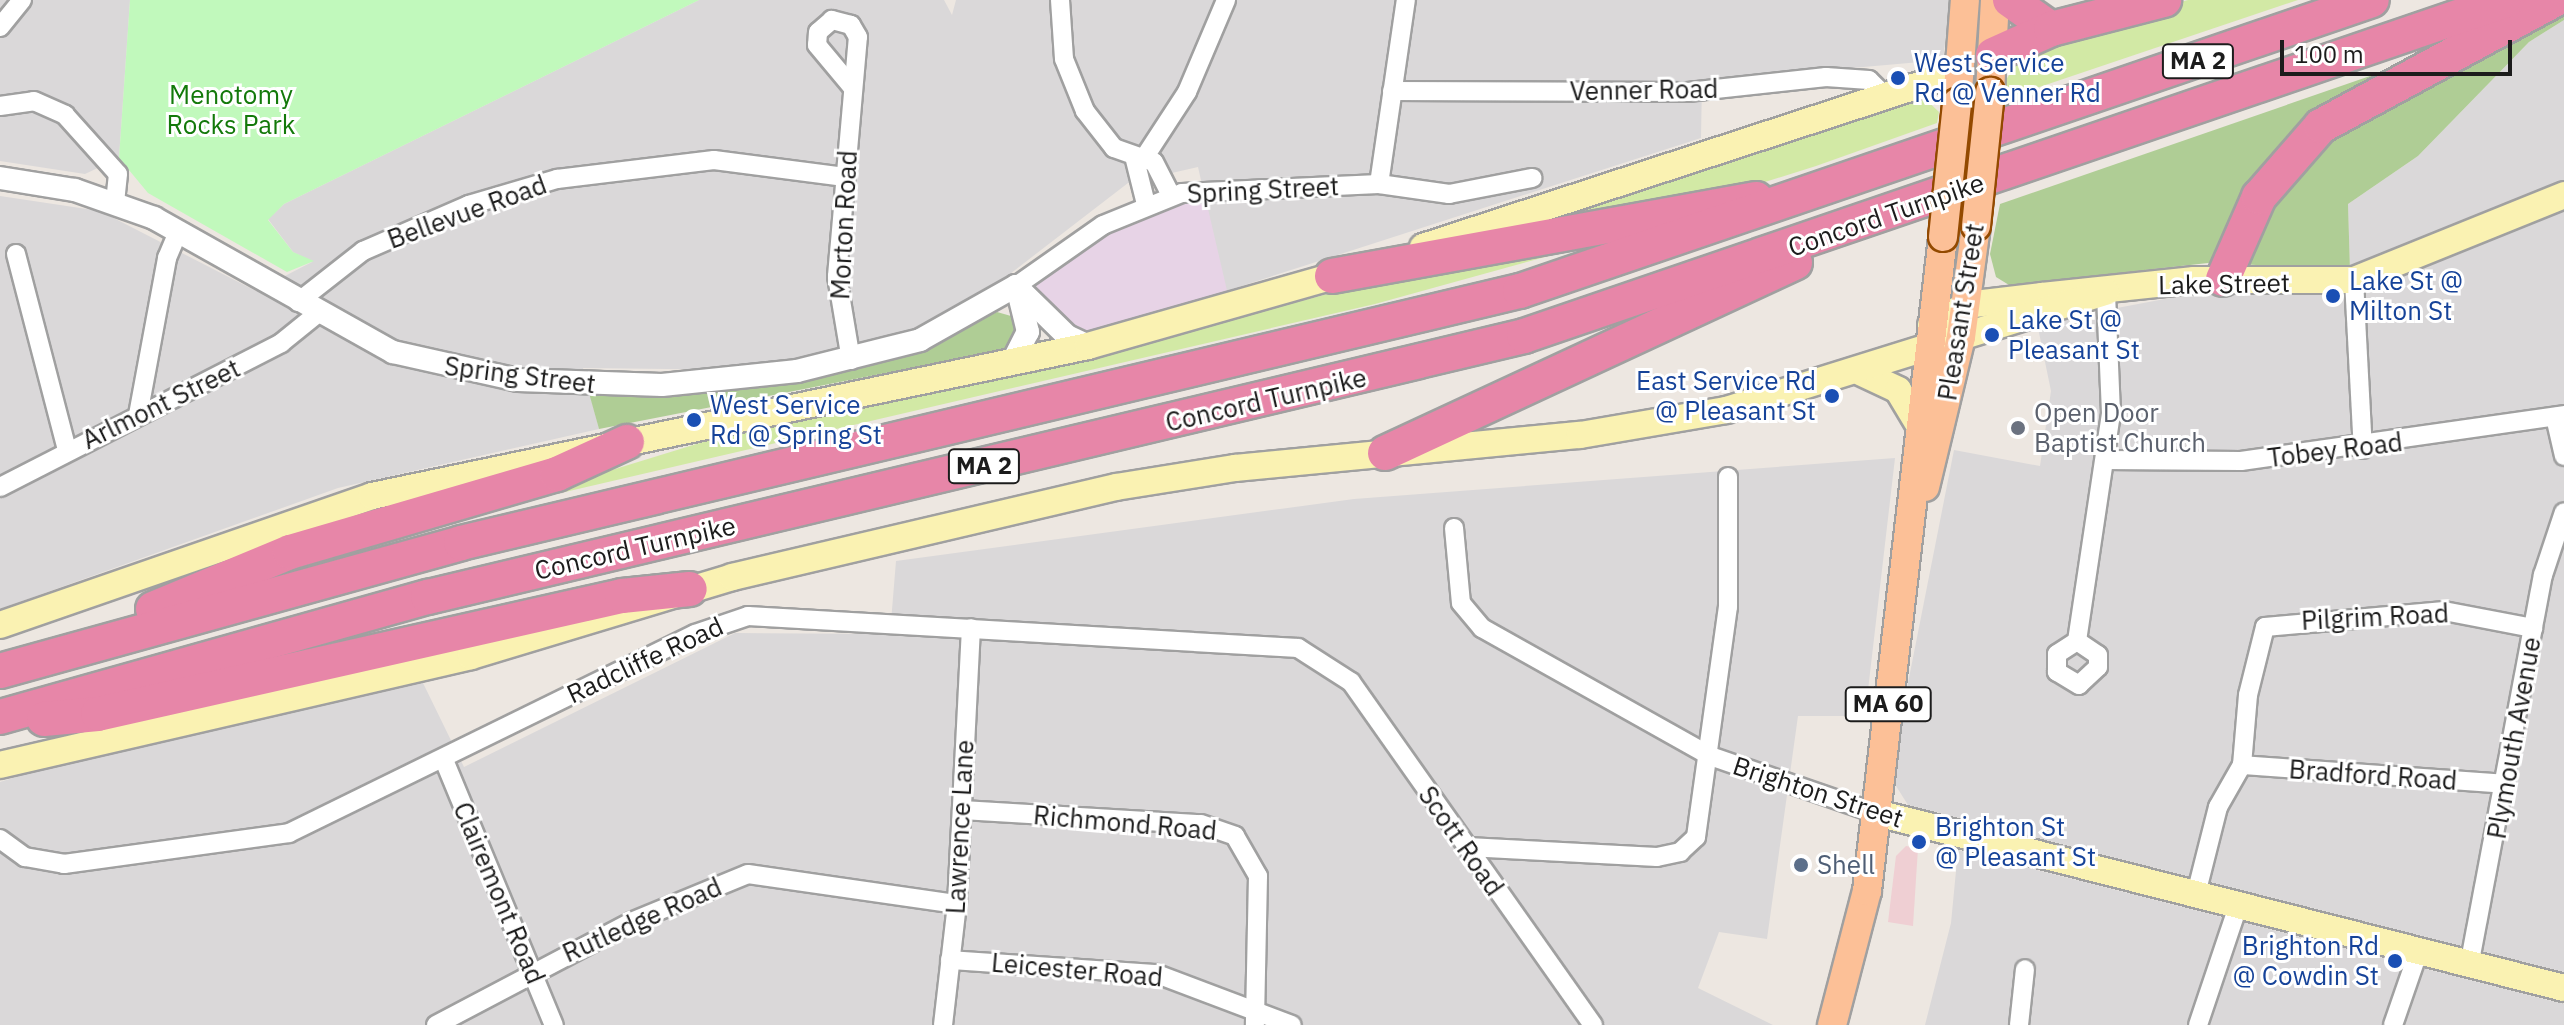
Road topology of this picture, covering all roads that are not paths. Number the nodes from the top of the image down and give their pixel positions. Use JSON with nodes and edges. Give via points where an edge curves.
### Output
{"nodes":[{"id":1,"x":22,"y":0,"type":"edge"},
{"id":2,"x":1060,"y":0,"type":"edge"},
{"id":3,"x":1226,"y":0,"type":"edge"},
{"id":4,"x":1406,"y":0,"type":"edge"},
{"id":5,"x":1965,"y":0,"type":"edge"},
{"id":6,"x":1995,"y":0,"type":"edge"},
{"id":7,"x":2010,"y":0,"type":"edge"},
{"id":8,"x":2164,"y":0,"type":"edge"},
{"id":9,"x":2372,"y":0,"type":"edge"},
{"id":10,"x":2507,"y":0,"type":"edge"},
{"id":11,"x":2554,"y":0,"type":"edge"},
{"id":12,"x":0,"y":27,"type":"edge"},
{"id":13,"x":2051,"y":29,"type":"junction"},
{"id":14,"x":1993,"y":55,"type":"junction"},
{"id":15,"x":1959,"y":72,"type":"junction"},
{"id":16,"x":853,"y":88,"type":"dead end"},
{"id":17,"x":1392,"y":91,"type":"junction"},
{"id":18,"x":1886,"y":97,"type":"junction"},
{"id":19,"x":0,"y":106,"type":"edge"},
{"id":20,"x":1140,"y":155,"type":"junction"},
{"id":21,"x":845,"y":177,"type":"junction"},
{"id":22,"x":0,"y":178,"type":"edge"},
{"id":23,"x":1532,"y":178,"type":"dead end"},
{"id":24,"x":1379,"y":184,"type":"junction"},
{"id":25,"x":1820,"y":192,"type":"junction"},
{"id":26,"x":2564,"y":195,"type":"edge"},
{"id":27,"x":1171,"y":196,"type":"junction"},
{"id":28,"x":115,"y":202,"type":"junction"},
{"id":29,"x":1146,"y":204,"type":"junction"},
{"id":30,"x":1851,"y":227,"type":"junction"},
{"id":31,"x":179,"y":230,"type":"junction"},
{"id":32,"x":16,"y":254,"type":"dead end"},
{"id":33,"x":1332,"y":276,"type":"junction"},
{"id":34,"x":2223,"y":279,"type":"junction"},
{"id":35,"x":2354,"y":280,"type":"junction"},
{"id":36,"x":1016,"y":286,"type":"junction"},
{"id":37,"x":2106,"y":292,"type":"junction"},
{"id":38,"x":1966,"y":305,"type":"junction"},
{"id":39,"x":308,"y":308,"type":"junction"},
{"id":40,"x":1929,"y":337,"type":"junction"},
{"id":41,"x":1961,"y":337,"type":"junction"},
{"id":42,"x":1088,"y":346,"type":"junction"},
{"id":43,"x":851,"y":360,"type":"junction"},
{"id":44,"x":1013,"y":361,"type":"junction"},
{"id":45,"x":1862,"y":373,"type":"junction"},
{"id":46,"x":138,"y":415,"type":"junction"},
{"id":47,"x":2560,"y":416,"type":"edge"},
{"id":48,"x":1918,"y":423,"type":"junction"},
{"id":49,"x":627,"y":442,"type":"junction"},
{"id":50,"x":2363,"y":449,"type":"junction"},
{"id":51,"x":67,"y":450,"type":"junction"},
{"id":52,"x":1385,"y":453,"type":"junction"},
{"id":53,"x":2564,"y":456,"type":"edge"},
{"id":54,"x":2105,"y":460,"type":"junction"},
{"id":55,"x":1728,"y":477,"type":"dead end"},
{"id":56,"x":0,"y":487,"type":"edge"},
{"id":57,"x":2564,"y":512,"type":"edge"},
{"id":58,"x":1913,"y":524,"type":"junction"},
{"id":59,"x":1454,"y":528,"type":"dead end"},
{"id":60,"x":690,"y":589,"type":"junction"},
{"id":61,"x":0,"y":625,"type":"edge"},
{"id":62,"x":971,"y":628,"type":"junction"},
{"id":63,"x":2533,"y":628,"type":"junction"},
{"id":64,"x":2077,"y":641,"type":"dead end"},
{"id":65,"x":83,"y":646,"type":"junction"},
{"id":66,"x":1325,"y":660,"type":"joint"},
{"id":67,"x":0,"y":671,"type":"edge"},
{"id":68,"x":0,"y":720,"type":"edge"},
{"id":69,"x":1710,"y":756,"type":"junction"},
{"id":70,"x":444,"y":760,"type":"junction"},
{"id":71,"x":0,"y":765,"type":"edge"},
{"id":72,"x":2242,"y":765,"type":"junction"},
{"id":73,"x":2505,"y":784,"type":"junction"},
{"id":74,"x":962,"y":810,"type":"junction"},
{"id":75,"x":1873,"y":812,"type":"junction"},
{"id":76,"x":0,"y":839,"type":"edge"},
{"id":77,"x":1468,"y":847,"type":"junction"},
{"id":78,"x":2196,"y":894,"type":"junction"},
{"id":79,"x":957,"y":904,"type":"junction"},
{"id":80,"x":2238,"y":906,"type":"junction"},
{"id":81,"x":2418,"y":953,"type":"junction"},
{"id":82,"x":950,"y":960,"type":"junction"},
{"id":83,"x":2469,"y":966,"type":"junction"},
{"id":84,"x":2025,"y":969,"type":"dead end"},
{"id":85,"x":532,"y":971,"type":"junction"},
{"id":86,"x":2564,"y":988,"type":"edge"},
{"id":87,"x":1254,"y":1018,"type":"edge"},
{"id":88,"x":436,"y":1025,"type":"edge"},
{"id":89,"x":554,"y":1025,"type":"edge"},
{"id":90,"x":943,"y":1025,"type":"edge"},
{"id":91,"x":1292,"y":1025,"type":"edge"},
{"id":92,"x":1593,"y":1025,"type":"edge"},
{"id":93,"x":1832,"y":1025,"type":"edge"},
{"id":94,"x":2019,"y":1025,"type":"edge"},
{"id":95,"x":2198,"y":1025,"type":"edge"},
{"id":96,"x":2393,"y":1025,"type":"edge"}],
"edges":[{"from":1,"to":12,"type":"street"},
{"from":2,"to":20,"type":"street","via":[[1061,41],[1076,94],[1105,139]]},
{"from":3,"to":20,"type":"street","via":[[1193,81]]},
{"from":4,"to":17,"type":"street"},
{"from":5,"to":15,"type":"main road","name":"Pleasant Street","number":"MA 60"},
{"from":6,"to":14,"type":"main road","name":"Pleasant Street","number":"MA 60"},
{"from":7,"to":13,"type":"highway"},
{"from":8,"to":13,"type":"highway"},
{"from":9,"to":25,"type":"highway","name":"Concord Turnpike","number":"MA 2"},
{"from":10,"to":30,"type":"highway","name":"Concord Turnpike","number":"MA 2"},
{"from":11,"to":34,"type":"highway","via":[[2321,126],[2259,197]]},
{"from":13,"to":14,"type":"highway"},
{"from":14,"to":15,"type":"main road"},
{"from":14,"to":38,"type":"main road","name":"Pleasant Street","number":"MA 60","bridge":true},
{"from":15,"to":18,"type":"main road"},
{"from":15,"to":40,"type":"main road","name":"Pleasant Street","number":"MA 60","bridge":true},
{"from":16,"to":21,"type":"street","name":"Morton Road"},
{"from":17,"to":18,"type":"street","name":"Venner Road","via":[[1676,92],[1826,77],[1869,80]]},
{"from":17,"to":24,"type":"street"},
{"from":18,"to":33,"type":"main road"},
{"from":19,"to":28,"type":"street","via":[[34,101],[65,115],[118,174]]},
{"from":20,"to":27,"type":"street"},
{"from":20,"to":29,"type":"street"},
{"from":21,"to":39,"type":"street","name":"Bellevue Road","via":[[714,160],[557,179],[461,208],[363,251]]},
{"from":21,"to":43,"type":"street","name":"Morton Road","via":[[837,292]]},
{"from":22,"to":28,"type":"street","name":"Spring Street"},
{"from":23,"to":24,"type":"street","name":"Spring Street","via":[[1449,194]]},
{"from":24,"to":27,"type":"street","name":"Spring Street"},
{"from":25,"to":33,"type":"highway","via":[[1718,203]]},
{"from":25,"to":65,"type":"highway","name":"Concord Turnpike","number":"MA 2","via":[[1413,321],[474,540]]},
{"from":26,"to":35,"type":"main road","name":"Lake Street"},
{"from":27,"to":29,"type":"street","name":"Spring Street"},
{"from":28,"to":31,"type":"street","name":"Spring Street"},
{"from":29,"to":36,"type":"street","name":"Spring Street","via":[[1084,236]]},
{"from":30,"to":52,"type":"highway","via":[[1763,283]]},
{"from":30,"to":68,"type":"highway","name":"Concord Turnpike","number":"MA 2","via":[[1470,351],[455,590]]},
{"from":31,"to":39,"type":"street","name":"Spring Street"},
{"from":31,"to":46,"type":"street","via":[[167,258]]},
{"from":32,"to":51,"type":"street"},
{"from":33,"to":42,"type":"main road"},
{"from":34,"to":35,"type":"main road","name":"Lake Street"},
{"from":34,"to":37,"type":"main road","name":"Lake Street"},
{"from":35,"to":50,"type":"street"},
{"from":36,"to":42,"type":"street","via":[[1067,336]]},
{"from":36,"to":43,"type":"street","name":"Spring Street","via":[[942,330]]},
{"from":36,"to":44,"type":"street","via":[[1028,332]]},
{"from":37,"to":38,"type":"main road","name":"Lake Street"},
{"from":37,"to":41,"type":"main road","name":"Lake Street"},
{"from":37,"to":54,"type":"street","via":[[2114,364]]},
{"from":38,"to":40,"type":"main road"},
{"from":38,"to":41,"type":"main road","name":"Pleasant Street","number":"MA 60"},
{"from":39,"to":43,"type":"street","name":"Spring Street","via":[[416,360],[518,380],[692,384]]},
{"from":39,"to":46,"type":"street","name":"Arlmont Street","via":[[281,343]]},
{"from":40,"to":41,"type":"main road","name":"Lake Street"},
{"from":40,"to":45,"type":"main road","name":"Concord Turnpike"},
{"from":40,"to":48,"type":"main road","name":"Pleasant Street","number":"MA 60"},
{"from":41,"to":58,"type":"main road","name":"Pleasant Street","number":"MA 60"},
{"from":42,"to":44,"type":"main road"},
{"from":44,"to":49,"type":"main road"},
{"from":45,"to":48,"type":"main road","via":[[1898,390]]},
{"from":45,"to":52,"type":"main road","name":"Concord Turnpike","via":[[1642,426]]},
{"from":46,"to":51,"type":"street","name":"Arlmont Street"},
{"from":47,"to":50,"type":"street","name":"Tobey Road"},
{"from":47,"to":53,"type":"street"},
{"from":48,"to":58,"type":"main road","name":"Pleasant Street","number":"MA 60"},
{"from":49,"to":61,"type":"main road","via":[[344,504]]},
{"from":49,"to":65,"type":"highway","via":[[557,474],[290,552],[181,594]]},
{"from":50,"to":54,"type":"street","name":"Tobey Road","via":[[2182,464]]},
{"from":51,"to":56,"type":"street","name":"Arlmont Street"},
{"from":52,"to":60,"type":"main road","name":"Concord Turnpike","via":[[1130,484]]},
{"from":54,"to":64,"type":"street"},
{"from":55,"to":69,"type":"street","via":[[1728,607]]},
{"from":57,"to":63,"type":"street","name":"Plymouth Avenue"},
{"from":58,"to":75,"type":"main road","name":"Pleasant Street","number":"MA 60"},
{"from":59,"to":69,"type":"street","name":"Brighton Street","via":[[1459,595],[1471,619]]},
{"from":60,"to":68,"type":"highway","via":[[622,596],[98,714]]},
{"from":60,"to":71,"type":"main road","name":"Concord Turnpike","via":[[494,651]]},
{"from":62,"to":66,"type":"street","name":"Radcliffe Road","via":[[1298,648]]},
{"from":62,"to":70,"type":"street","name":"Radcliffe Road","via":[[737,618]]},
{"from":62,"to":74,"type":"street","name":"Lawrence Lane"},
{"from":63,"to":72,"type":"street","name":"Pilgrim Road","via":[[2444,611],[2265,627],[2248,695]]},
{"from":63,"to":73,"type":"street","name":"Plymouth Avenue"},
{"from":65,"to":67,"type":"highway","name":"Concord Turnpike","number":"MA 2"},
{"from":66,"to":77,"type":"street","name":"Scott Road","via":[[1351,682]]},
{"from":69,"to":75,"type":"street","name":"Brighton Street"},
{"from":69,"to":77,"type":"street","via":[[1696,837],[1680,852]]},
{"from":70,"to":76,"type":"street","name":"Radcliffe Road","via":[[318,824],[253,840],[64,864],[25,857]]},
{"from":70,"to":85,"type":"street","name":"Clairemont Road"},
{"from":72,"to":73,"type":"street","name":"Bradford Road"},
{"from":72,"to":78,"type":"street","via":[[2218,807]]},
{"from":73,"to":83,"type":"street","name":"Plymouth Avenue"},
{"from":74,"to":79,"type":"street","name":"Lawrence Lane"},
{"from":74,"to":87,"type":"street","name":"Richmond Road","via":[[1229,832],[1247,848],[1258,876]]},
{"from":75,"to":78,"type":"main road","name":"Brighton Street"},
{"from":75,"to":93,"type":"main road","name":"Pleasant Street","number":"MA 60","via":[[1867,891]]},
{"from":77,"to":92,"type":"street","name":"Scott Road"},
{"from":78,"to":80,"type":"main road","name":"Brighton Street"},
{"from":79,"to":82,"type":"street","name":"Lawrence Lane"},
{"from":79,"to":85,"type":"street","name":"Rutledge Road","via":[[748,874]]},
{"from":80,"to":81,"type":"main road","name":"Brighton Street"},
{"from":80,"to":95,"type":"street"},
{"from":81,"to":83,"type":"main road","name":"Brighton Street"},
{"from":81,"to":96,"type":"street"},
{"from":82,"to":87,"type":"street","name":"Leicester Road","via":[[1157,974]]},
{"from":82,"to":90,"type":"street","name":"Lawrence Lane"},
{"from":83,"to":86,"type":"main road","name":"Brighton Street"},
{"from":84,"to":94,"type":"street"},
{"from":85,"to":88,"type":"street","name":"Rutledge Road"},
{"from":85,"to":89,"type":"street","name":"Clairemont Road"},
{"from":87,"to":91,"type":"street","name":"Leicester Road"}]}
